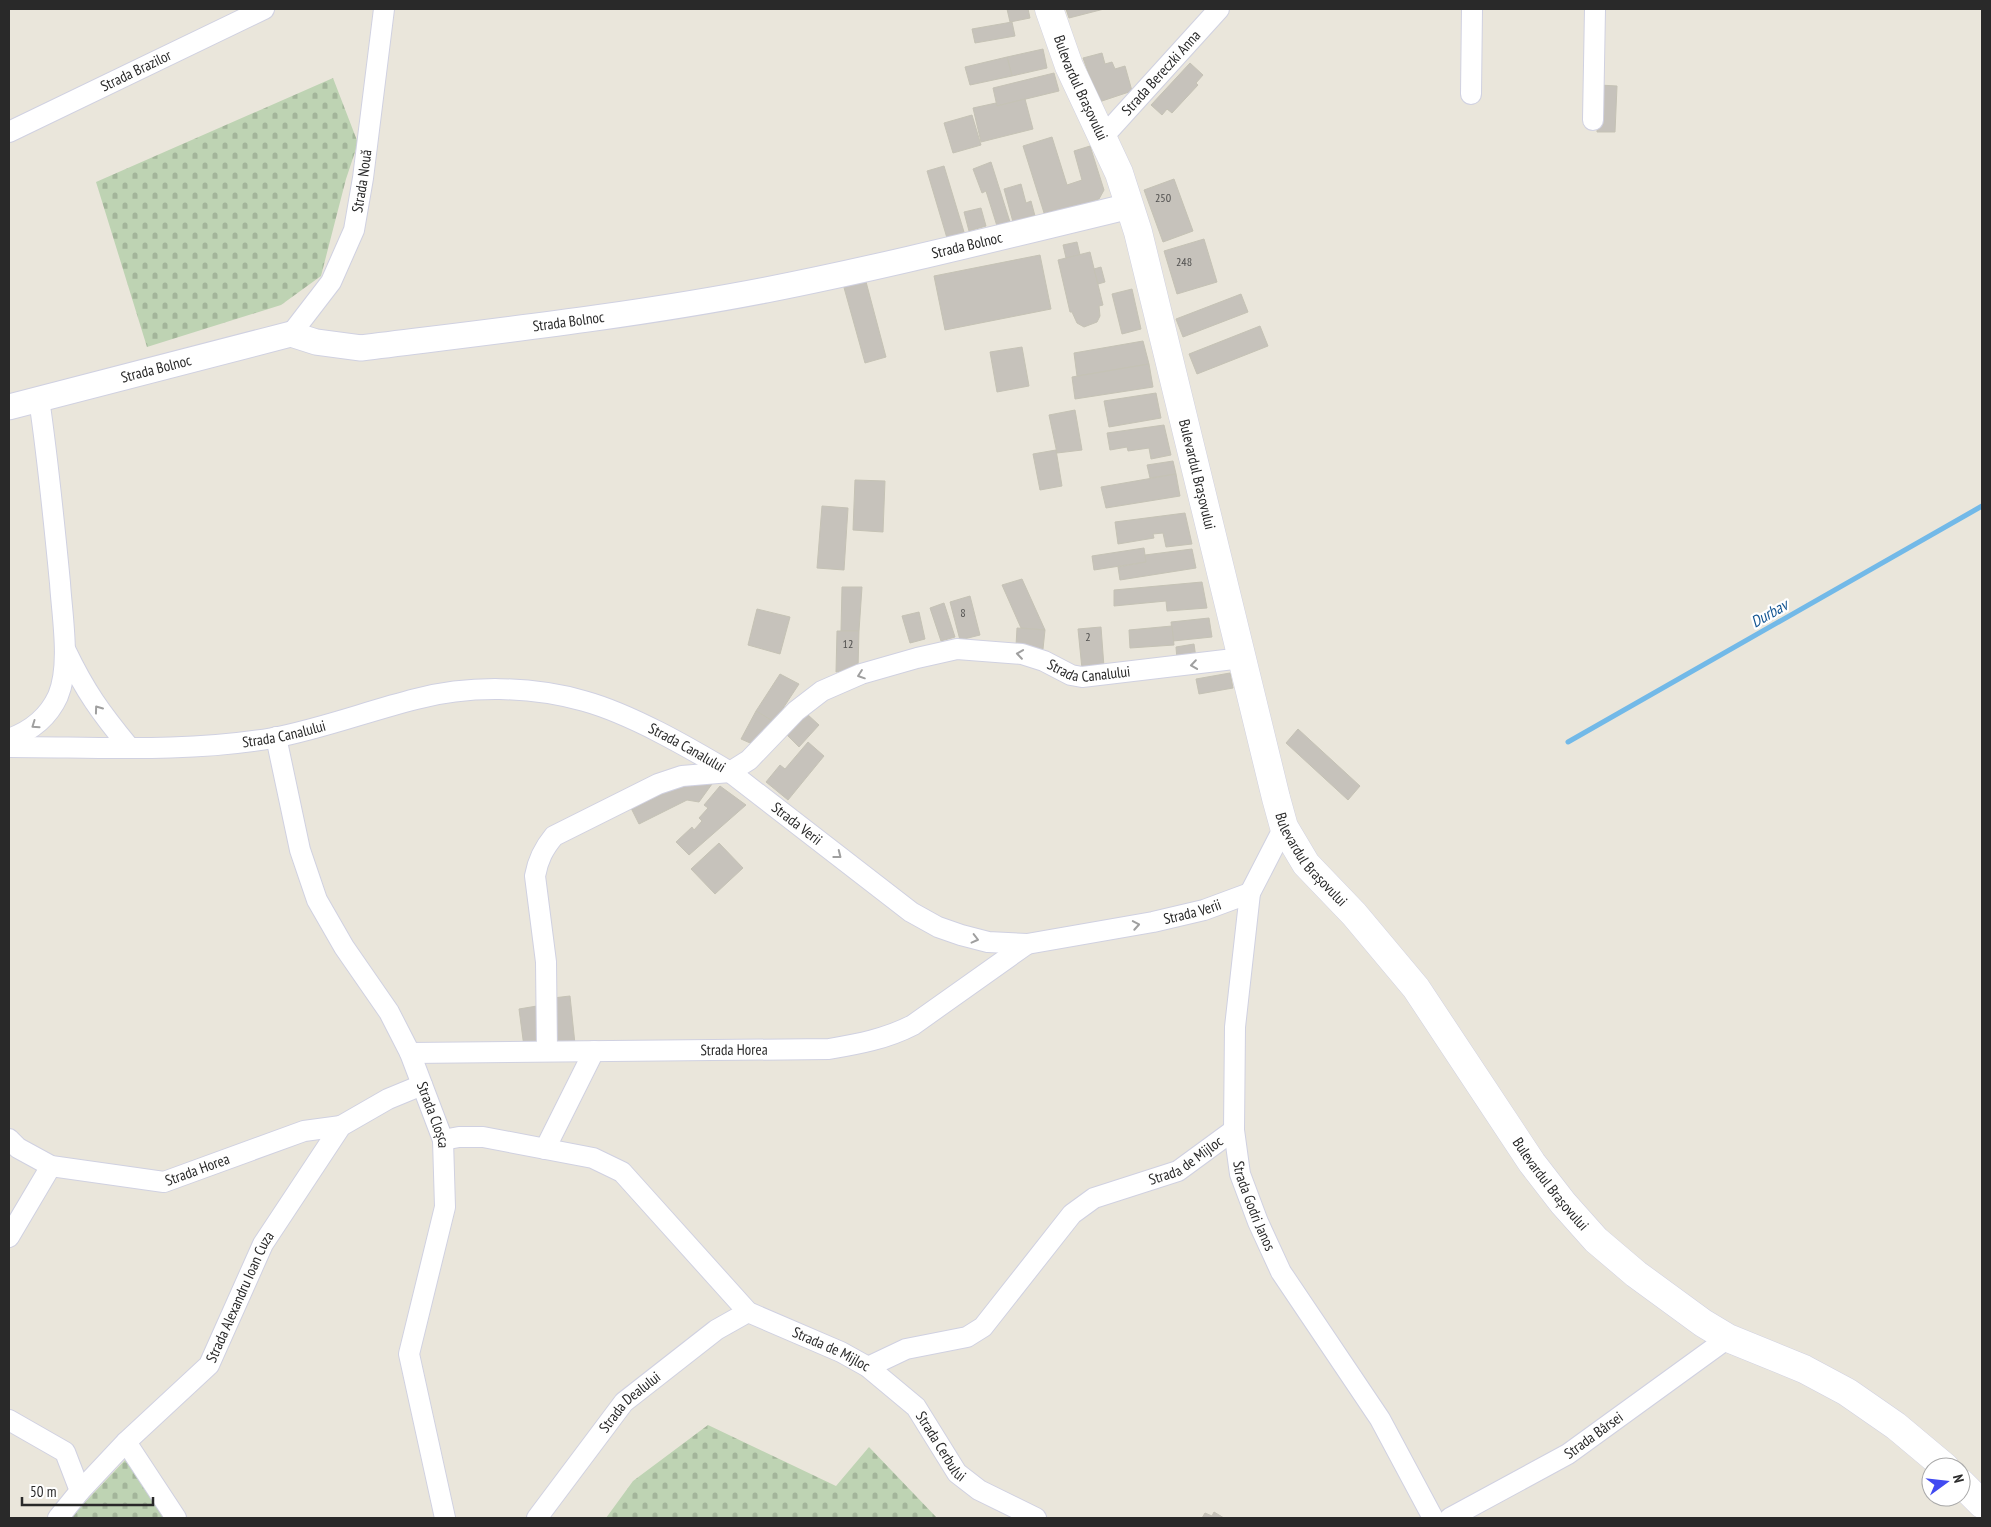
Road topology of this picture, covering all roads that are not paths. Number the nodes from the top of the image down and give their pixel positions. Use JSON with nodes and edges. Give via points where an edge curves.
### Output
{"nodes":[{"id":1,"x":264,"y":9,"type":"edge"},
{"id":2,"x":384,"y":9,"type":"edge"},
{"id":3,"x":1050,"y":9,"type":"edge"},
{"id":4,"x":1219,"y":9,"type":"edge"},
{"id":5,"x":1472,"y":9,"type":"edge"},
{"id":6,"x":1595,"y":9,"type":"edge"},
{"id":7,"x":1471,"y":94,"type":"dead end"},
{"id":8,"x":1593,"y":120,"type":"dead end"},
{"id":9,"x":9,"y":132,"type":"edge"},
{"id":10,"x":1102,"y":138,"type":"junction"},
{"id":11,"x":1130,"y":206,"type":"junction"},
{"id":12,"x":290,"y":334,"type":"junction"},
{"id":13,"x":39,"y":399,"type":"junction"},
{"id":14,"x":9,"y":407,"type":"edge"},
{"id":15,"x":66,"y":651,"type":"junction"},
{"id":16,"x":1242,"y":658,"type":"junction"},
{"id":17,"x":276,"y":737,"type":"junction"},
{"id":18,"x":9,"y":740,"type":"edge"},
{"id":19,"x":9,"y":747,"type":"edge"},
{"id":20,"x":130,"y":747,"type":"junction"},
{"id":21,"x":730,"y":772,"type":"junction"},
{"id":22,"x":1284,"y":827,"type":"junction"},
{"id":23,"x":1250,"y":893,"type":"junction"},
{"id":24,"x":1027,"y":944,"type":"junction"},
{"id":25,"x":547,"y":1051,"type":"junction"},
{"id":26,"x":594,"y":1051,"type":"junction"},
{"id":27,"x":410,"y":1053,"type":"junction"},
{"id":28,"x":422,"y":1085,"type":"junction"},
{"id":29,"x":341,"y":1126,"type":"junction"},
{"id":30,"x":1234,"y":1130,"type":"junction"},
{"id":31,"x":9,"y":1139,"type":"edge"},
{"id":32,"x":444,"y":1140,"type":"junction"},
{"id":33,"x":545,"y":1149,"type":"junction"},
{"id":34,"x":51,"y":1166,"type":"junction"},
{"id":35,"x":9,"y":1237,"type":"edge"},
{"id":36,"x":748,"y":1312,"type":"junction"},
{"id":37,"x":1728,"y":1338,"type":"junction"},
{"id":38,"x":868,"y":1366,"type":"junction"},
{"id":39,"x":9,"y":1420,"type":"edge"},
{"id":40,"x":126,"y":1442,"type":"junction"},
{"id":41,"x":1933,"y":1457,"type":"edge"},
{"id":42,"x":80,"y":1491,"type":"junction"},
{"id":43,"x":1971,"y":1493,"type":"edge"},
{"id":44,"x":1982,"y":1504,"type":"edge"},
{"id":45,"x":1026,"y":1516,"type":"edge"},
{"id":46,"x":58,"y":1518,"type":"edge"},
{"id":47,"x":176,"y":1518,"type":"edge"},
{"id":48,"x":445,"y":1518,"type":"edge"},
{"id":49,"x":538,"y":1518,"type":"edge"},
{"id":50,"x":1434,"y":1518,"type":"edge"},
{"id":51,"x":1450,"y":1518,"type":"edge"}],
"edges":[{"from":1,"to":9,"type":"street","name":"Strada Brazilor"},
{"from":2,"to":12,"type":"street","name":"Strada Nouă","via":[[354,230],[331,282]]},
{"from":3,"to":10,"type":"main road","name":"Bulevardul Brașovului","via":[[1069,66]]},
{"from":4,"to":10,"type":"street","name":"Strada Bereczki Anna"},
{"from":5,"to":7,"type":"street"},
{"from":6,"to":8,"type":"street"},
{"from":10,"to":11,"type":"main road","name":"Bulevardul Brașovului"},
{"from":11,"to":12,"type":"street","name":"Strada Bolnoc","via":[[849,272],[649,310],[361,348],[316,342]]},
{"from":11,"to":16,"type":"main road","name":"Bulevardul Brașovului"},
{"from":12,"to":13,"type":"street","name":"Strada Bolnoc"},
{"from":13,"to":14,"type":"street","name":"Strada Bolnoc"},
{"from":13,"to":15,"type":"street","via":[[52,488]]},
{"from":15,"to":18,"type":"street","one_way":true,"via":[[58,694],[45,718],[22,735]]},
{"from":20,"to":15,"type":"street","one_way":true,"via":[[82,686]]},
{"from":16,"to":21,"type":"street","name":"Strada Canalului","one_way":true,"via":[[1082,678],[1022,654],[974,649],[941,651],[861,674],[822,691],[796,711],[749,760]]},
{"from":16,"to":22,"type":"main road","name":"Bulevardul Brașovului"},
{"from":17,"to":20,"type":"street","name":"Strada Canalului","via":[[226,745]]},
{"from":17,"to":21,"type":"street","name":"Strada Canalului","via":[[418,698],[472,690],[527,690],[585,701],[629,718]]},
{"from":17,"to":27,"type":"street","name":"Strada Cloșca","via":[[300,850],[317,900],[344,947],[389,1012]]},
{"from":19,"to":20,"type":"street","name":"Strada Canalului"},
{"from":21,"to":24,"type":"street","name":"Strada Verii","one_way":true,"via":[[911,912],[961,936],[988,942]]},
{"from":21,"to":25,"type":"street","via":[[682,776],[658,784],[554,836],[544,848],[535,876],[546,962]]},
{"from":22,"to":23,"type":"street","name":"Strada Godri Janos"},
{"from":22,"to":37,"type":"main road","name":"Bulevardul Brașovului","via":[[1306,864],[1360,921],[1416,988],[1506,1125],[1563,1203],[1596,1240],[1636,1274]]},
{"from":24,"to":23,"type":"street","name":"Strada Verii","one_way":true,"via":[[1153,922],[1204,910]]},
{"from":23,"to":30,"type":"street","name":"Strada Godri Janos","via":[[1235,1027]]},
{"from":24,"to":26,"type":"street","name":"Strada Horea","via":[[912,1025],[897,1034],[870,1042],[829,1049]]},
{"from":25,"to":26,"type":"street","name":"Strada Horea"},
{"from":25,"to":27,"type":"street","name":"Strada Horea"},
{"from":26,"to":33,"type":"street"},
{"from":27,"to":28,"type":"street","name":"Strada Cloșca"},
{"from":28,"to":29,"type":"street","name":"Strada Alexandru Ioan Cuza","via":[[388,1099]]},
{"from":28,"to":32,"type":"street","name":"Strada Cloșca"},
{"from":29,"to":34,"type":"street","name":"Strada Horea","via":[[304,1131],[164,1182]]},
{"from":29,"to":40,"type":"street","name":"Strada Alexandru Ioan Cuza","via":[[263,1244],[209,1365]]},
{"from":30,"to":38,"type":"street","name":"Strada de Mijloc","via":[[1178,1171],[1094,1198],[1072,1214],[983,1327],[967,1337],[906,1349]]},
{"from":30,"to":50,"type":"street","name":"Strada Godri Janos","via":[[1240,1174],[1281,1272],[1380,1419]]},
{"from":31,"to":34,"type":"street","name":"Strada Horea","via":[[18,1148]]},
{"from":32,"to":33,"type":"street","name":"Strada de Mijloc","via":[[482,1137]]},
{"from":32,"to":48,"type":"street","name":"Strada Cloșca","via":[[445,1207],[410,1354]]},
{"from":33,"to":36,"type":"street","name":"Strada de Mijloc","via":[[593,1158],[622,1172]]},
{"from":34,"to":35,"type":"street"},
{"from":36,"to":38,"type":"street","name":"Strada de Mijloc"},
{"from":36,"to":49,"type":"street","name":"Strada Dealului","via":[[716,1330],[624,1402]]},
{"from":37,"to":41,"type":"main road","name":"Bulevardul Brașovului","via":[[1847,1392]]},
{"from":37,"to":51,"type":"street","name":"Strada Bârsei","via":[[1568,1454]]},
{"from":38,"to":45,"type":"street","name":"Strada Cerbului","via":[[916,1407],[957,1473],[979,1490]]},
{"from":39,"to":42,"type":"street","via":[[65,1452]]},
{"from":40,"to":42,"type":"street","name":"Strada Alexandru Ioan Cuza"},
{"from":40,"to":47,"type":"street"},
{"from":42,"to":46,"type":"street","name":"Strada Alexandru Ioan Cuza"},
{"from":43,"to":44,"type":"main road"}]}
